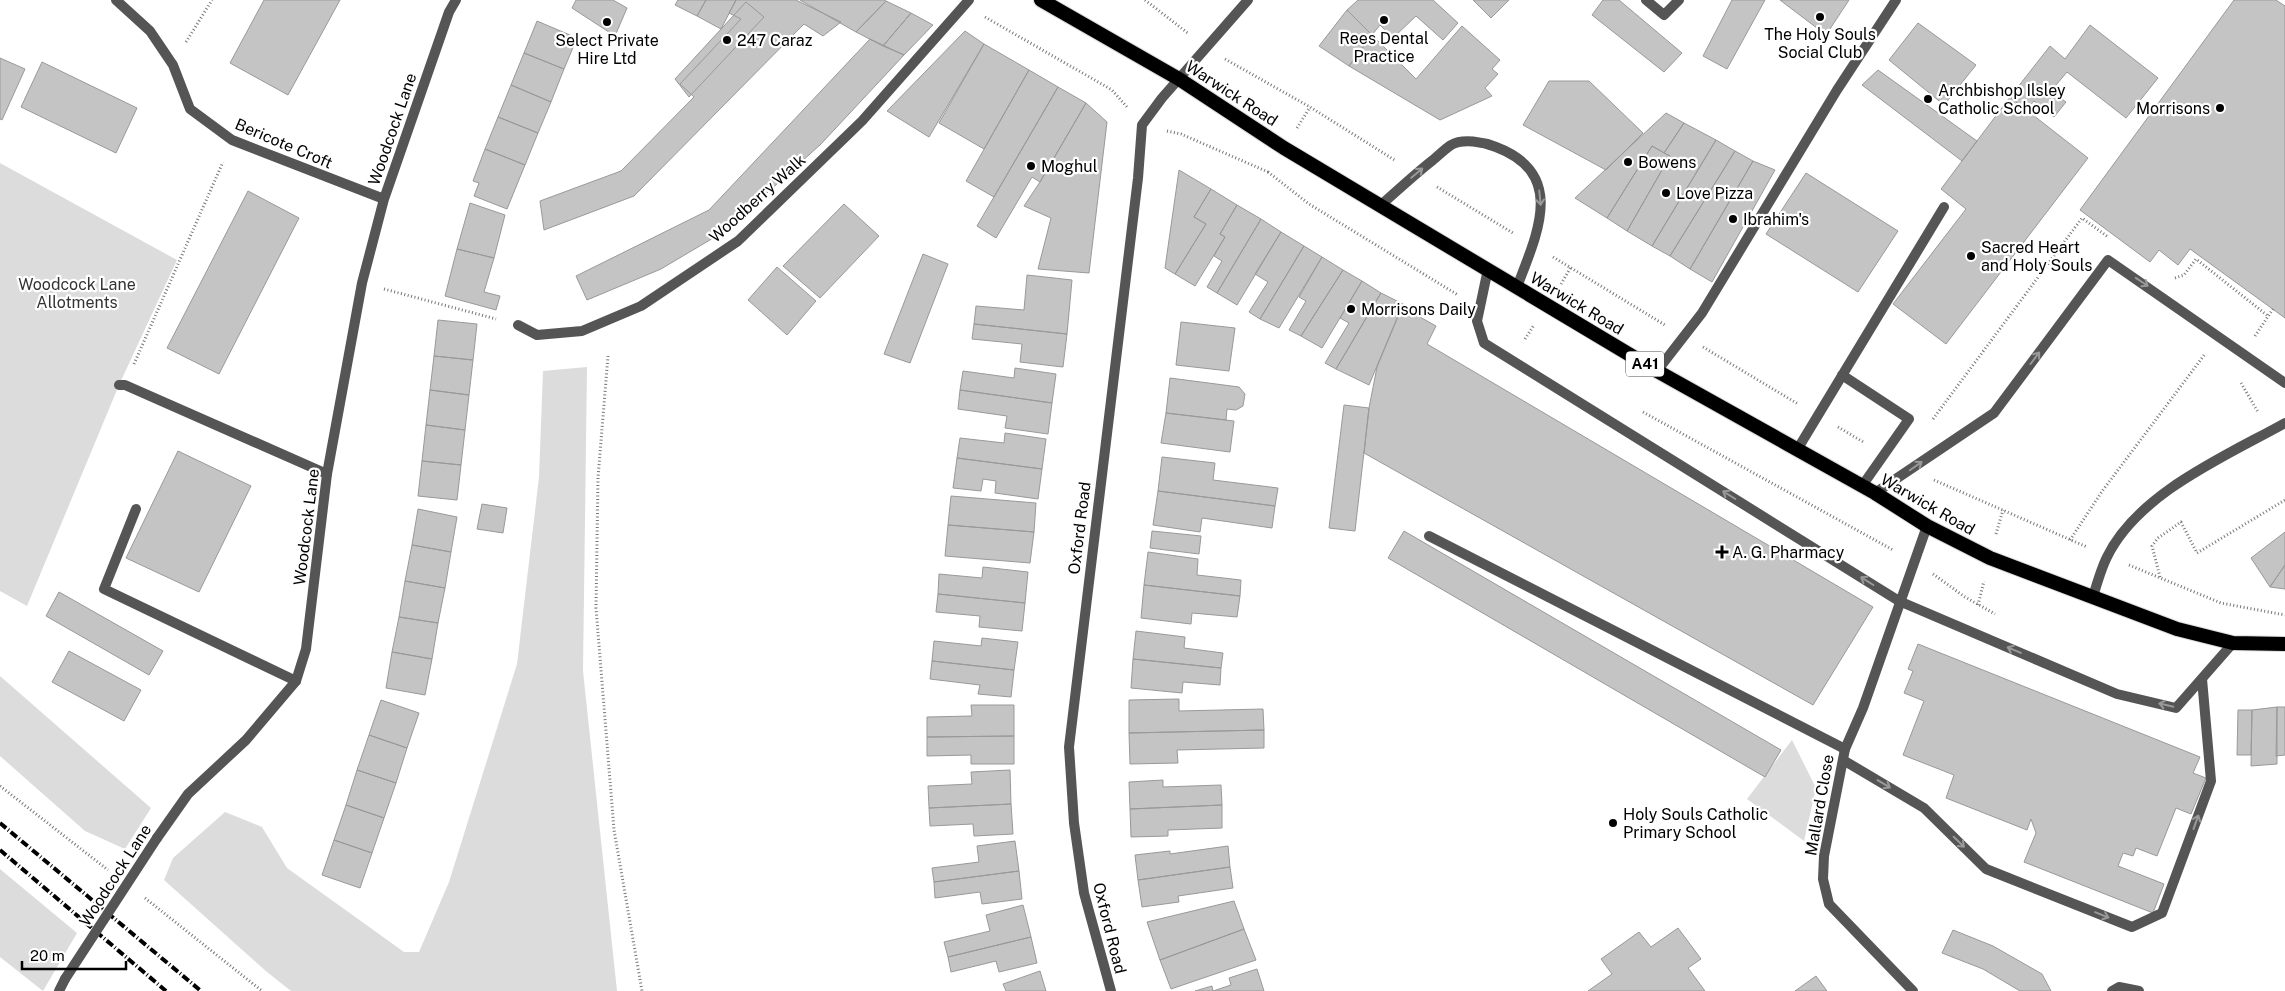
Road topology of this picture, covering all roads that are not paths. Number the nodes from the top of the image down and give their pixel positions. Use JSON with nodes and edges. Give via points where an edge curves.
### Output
{"nodes":[{"id":1,"x":116,"y":0,"type":"edge"},
{"id":2,"x":456,"y":0,"type":"edge"},
{"id":3,"x":1042,"y":0,"type":"edge"},
{"id":4,"x":1248,"y":0,"type":"edge"},
{"id":5,"x":1646,"y":0,"type":"edge"},
{"id":6,"x":1679,"y":0,"type":"edge"},
{"id":7,"x":1896,"y":0,"type":"edge"},
{"id":8,"x":967,"y":3,"type":"edge"},
{"id":9,"x":1179,"y":79,"type":"junction"},
{"id":10,"x":384,"y":199,"type":"junction"},
{"id":11,"x":1380,"y":205,"type":"junction"},
{"id":12,"x":1944,"y":207,"type":"dead end"},
{"id":13,"x":1488,"y":269,"type":"junction"},
{"id":14,"x":1517,"y":287,"type":"junction"},
{"id":15,"x":518,"y":325,"type":"road end"},
{"id":16,"x":1656,"y":371,"type":"junction"},
{"id":17,"x":1842,"y":375,"type":"junction"},
{"id":18,"x":2285,"y":383,"type":"edge"},
{"id":19,"x":122,"y":385,"type":"road end"},
{"id":20,"x":2285,"y":423,"type":"edge"},
{"id":21,"x":1797,"y":450,"type":"junction"},
{"id":22,"x":327,"y":474,"type":"junction"},
{"id":23,"x":1862,"y":486,"type":"junction"},
{"id":24,"x":1875,"y":493,"type":"junction"},
{"id":25,"x":136,"y":509,"type":"dead end"},
{"id":26,"x":1926,"y":526,"type":"junction"},
{"id":27,"x":1429,"y":536,"type":"dead end"},
{"id":28,"x":2093,"y":597,"type":"junction"},
{"id":29,"x":1900,"y":601,"type":"junction"},
{"id":30,"x":2233,"y":643,"type":"junction"},
{"id":31,"x":2285,"y":644,"type":"edge"},
{"id":32,"x":2202,"y":679,"type":"junction"},
{"id":33,"x":296,"y":681,"type":"junction"},
{"id":34,"x":1845,"y":749,"type":"junction"},
{"id":35,"x":1843,"y":760,"type":"junction"},
{"id":36,"x":59,"y":991,"type":"edge"},
{"id":37,"x":1111,"y":991,"type":"edge"},
{"id":38,"x":1913,"y":991,"type":"edge"},
{"id":39,"x":2112,"y":991,"type":"edge"},
{"id":40,"x":2139,"y":991,"type":"edge"}],
"edges":[{"from":1,"to":10,"type":"street","name":"Bericote Croft","via":[[150,31],[173,65],[190,109],[232,140]]},
{"from":2,"to":10,"type":"street","name":"Woodcock Lane"},
{"from":3,"to":9,"type":"highway","name":"Warwick Road","number":"A41"},
{"from":4,"to":9,"type":"street"},
{"from":5,"to":6,"type":"street","via":[[1664,15]]},
{"from":7,"to":16,"type":"street","via":[[1837,90],[1702,313]]},
{"from":8,"to":15,"type":"street","name":"Woodberry Walk","via":[[862,121],[738,241],[642,306],[582,331],[537,335]]},
{"from":9,"to":11,"type":"highway","name":"Warwick Road","number":"A41","via":[[1284,148]]},
{"from":9,"to":37,"type":"street","name":"Oxford Road","via":[[1142,125],[1069,747],[1074,823],[1084,893]]},
{"from":10,"to":22,"type":"street","name":"Woodcock Lane","via":[[362,283]]},
{"from":11,"to":13,"type":"highway","name":"Warwick Road","number":"A41"},
{"from":11,"to":14,"type":"street","one_way":true,"via":[[1452,145],[1468,142],[1487,144],[1507,151],[1527,165],[1538,183],[1542,204],[1533,244]]},
{"from":12,"to":17,"type":"street"},
{"from":13,"to":14,"type":"highway","name":"Warwick Road","number":"A41"},
{"from":29,"to":13,"type":"street","one_way":true,"via":[[1484,343],[1477,321]]},
{"from":14,"to":16,"type":"highway","name":"Warwick Road","number":"A41"},
{"from":16,"to":21,"type":"highway","name":"Warwick Road","number":"A41"},
{"from":17,"to":21,"type":"street"},
{"from":17,"to":23,"type":"street","via":[[1909,419]]},
{"from":24,"to":18,"type":"street","one_way":true,"via":[[1994,413],[2108,260]]},
{"from":19,"to":22,"type":"street"},
{"from":20,"to":28,"type":"street","via":[[2161,494],[2138,515],[2107,556]]},
{"from":21,"to":23,"type":"highway","name":"Warwick Road","number":"A41"},
{"from":22,"to":33,"type":"street","name":"Woodcock Lane","via":[[306,649]]},
{"from":23,"to":24,"type":"highway","name":"Warwick Road","number":"A41"},
{"from":24,"to":26,"type":"highway","name":"Warwick Road","number":"A41"},
{"from":25,"to":33,"type":"street","via":[[104,589]]},
{"from":26,"to":28,"type":"highway","name":"Warwick Road","number":"A41","via":[[1990,558]]},
{"from":26,"to":29,"type":"street","name":"Mallard Close"},
{"from":27,"to":34,"type":"street"},
{"from":28,"to":30,"type":"highway","name":"Warwick Road","number":"A41","via":[[2177,628]]},
{"from":32,"to":29,"type":"street","one_way":true,"via":[[2176,708],[2117,694]]},
{"from":29,"to":34,"type":"street","name":"Mallard Close","via":[[1863,708]]},
{"from":30,"to":31,"type":"highway","name":"Warwick Road","number":"A41"},
{"from":30,"to":32,"type":"street"},
{"from":35,"to":32,"type":"street","one_way":true,"via":[[1924,808],[1986,869],[2132,927],[2162,913],[2211,782]]},
{"from":33,"to":36,"type":"street","name":"Woodcock Lane","bridge":true,"via":[[246,740],[188,794]]},
{"from":34,"to":35,"type":"street","name":"Mallard Close"},
{"from":35,"to":38,"type":"street","name":"Mallard Close","via":[[1824,856],[1823,879],[1829,904]]},
{"from":39,"to":40,"type":"street","via":[[2119,987]]}]}
